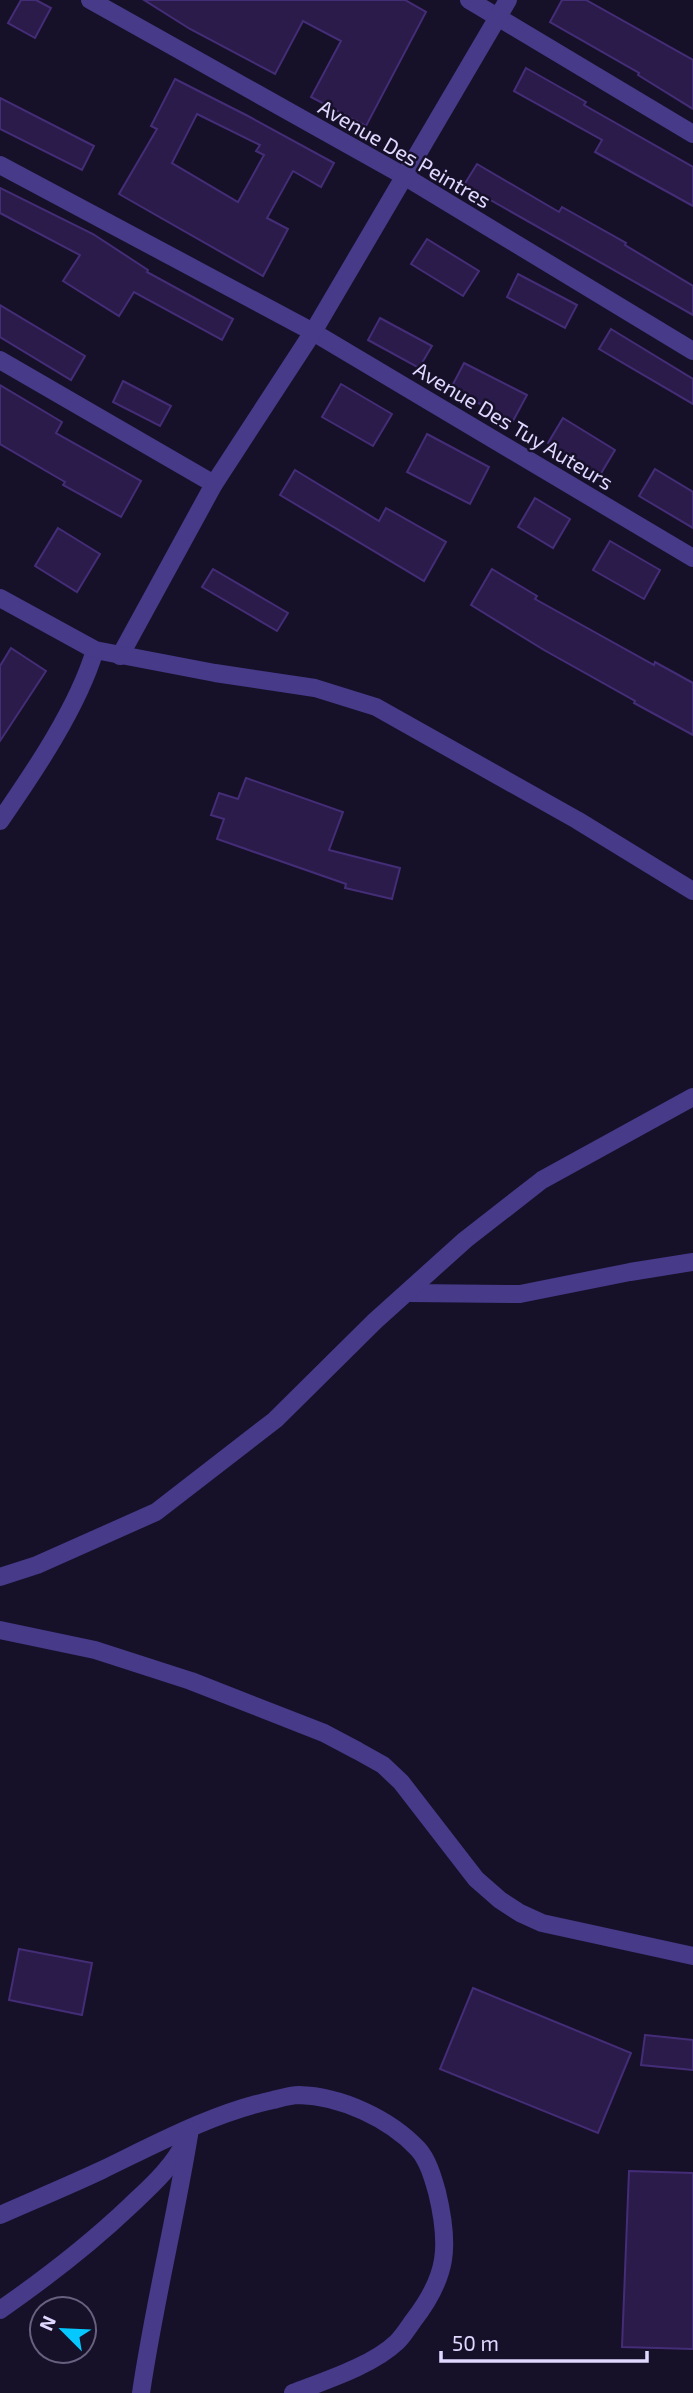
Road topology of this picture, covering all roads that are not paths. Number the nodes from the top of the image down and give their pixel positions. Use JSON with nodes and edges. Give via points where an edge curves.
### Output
{"nodes":[{"id":1,"x":90,"y":0,"type":"edge"},
{"id":2,"x":469,"y":0,"type":"edge"},
{"id":3,"x":508,"y":0,"type":"edge"},
{"id":4,"x":498,"y":16,"type":"junction"},
{"id":5,"x":693,"y":134,"type":"edge"},
{"id":6,"x":0,"y":165,"type":"edge"},
{"id":7,"x":404,"y":176,"type":"junction"},
{"id":8,"x":313,"y":332,"type":"junction"},
{"id":9,"x":693,"y":351,"type":"edge"},
{"id":10,"x":0,"y":360,"type":"edge"},
{"id":11,"x":214,"y":484,"type":"junction"},
{"id":12,"x":693,"y":558,"type":"edge"},
{"id":13,"x":0,"y":598,"type":"edge"},
{"id":14,"x":95,"y":650,"type":"junction"},
{"id":15,"x":120,"y":656,"type":"junction"},
{"id":16,"x":0,"y":821,"type":"edge"},
{"id":17,"x":693,"y":891,"type":"edge"},
{"id":18,"x":693,"y":1097,"type":"edge"},
{"id":19,"x":693,"y":1262,"type":"edge"},
{"id":20,"x":409,"y":1293,"type":"junction"},
{"id":21,"x":0,"y":1577,"type":"edge"},
{"id":22,"x":0,"y":1630,"type":"edge"},
{"id":23,"x":693,"y":1956,"type":"edge"},
{"id":24,"x":190,"y":2129,"type":"junction"},
{"id":25,"x":0,"y":2215,"type":"edge"},
{"id":26,"x":0,"y":2310,"type":"edge"},
{"id":27,"x":141,"y":2393,"type":"edge"},
{"id":28,"x":293,"y":2393,"type":"edge"}],
"edges":[{"from":1,"to":7,"type":"street","name":"Avenue Des Peintres"},
{"from":2,"to":4,"type":"street"},
{"from":3,"to":4,"type":"street"},
{"from":4,"to":5,"type":"street"},
{"from":4,"to":7,"type":"street"},
{"from":6,"to":8,"type":"street","name":"Avenue Des Tuy Auteurs"},
{"from":7,"to":8,"type":"street"},
{"from":7,"to":9,"type":"street","name":"Avenue Des Peintres"},
{"from":8,"to":11,"type":"street"},
{"from":8,"to":12,"type":"street","name":"Avenue Des Tuy Auteurs"},
{"from":10,"to":11,"type":"street"},
{"from":11,"to":15,"type":"street"},
{"from":13,"to":14,"type":"street"},
{"from":14,"to":15,"type":"street"},
{"from":14,"to":16,"type":"street","via":[[53,737]]},
{"from":15,"to":17,"type":"street","via":[[315,688],[376,707]]},
{"from":18,"to":20,"type":"street","via":[[542,1181],[465,1240]]},
{"from":19,"to":20,"type":"street","via":[[520,1294]]},
{"from":20,"to":21,"type":"street","via":[[275,1420],[156,1512]]},
{"from":22,"to":23,"type":"street","via":[[95,1650],[191,1681],[324,1734],[383,1765],[419,1803],[476,1879],[520,1913],[555,1926]]},
{"from":24,"to":25,"type":"street"},
{"from":24,"to":26,"type":"street","via":[[182,2148],[142,2195],[63,2265]]},
{"from":24,"to":27,"type":"street"},
{"from":24,"to":28,"type":"street","via":[[236,2110],[298,2095],[328,2100],[362,2110],[394,2129],[419,2150],[432,2175],[444,2248],[435,2290],[397,2342],[371,2360]]}]}
